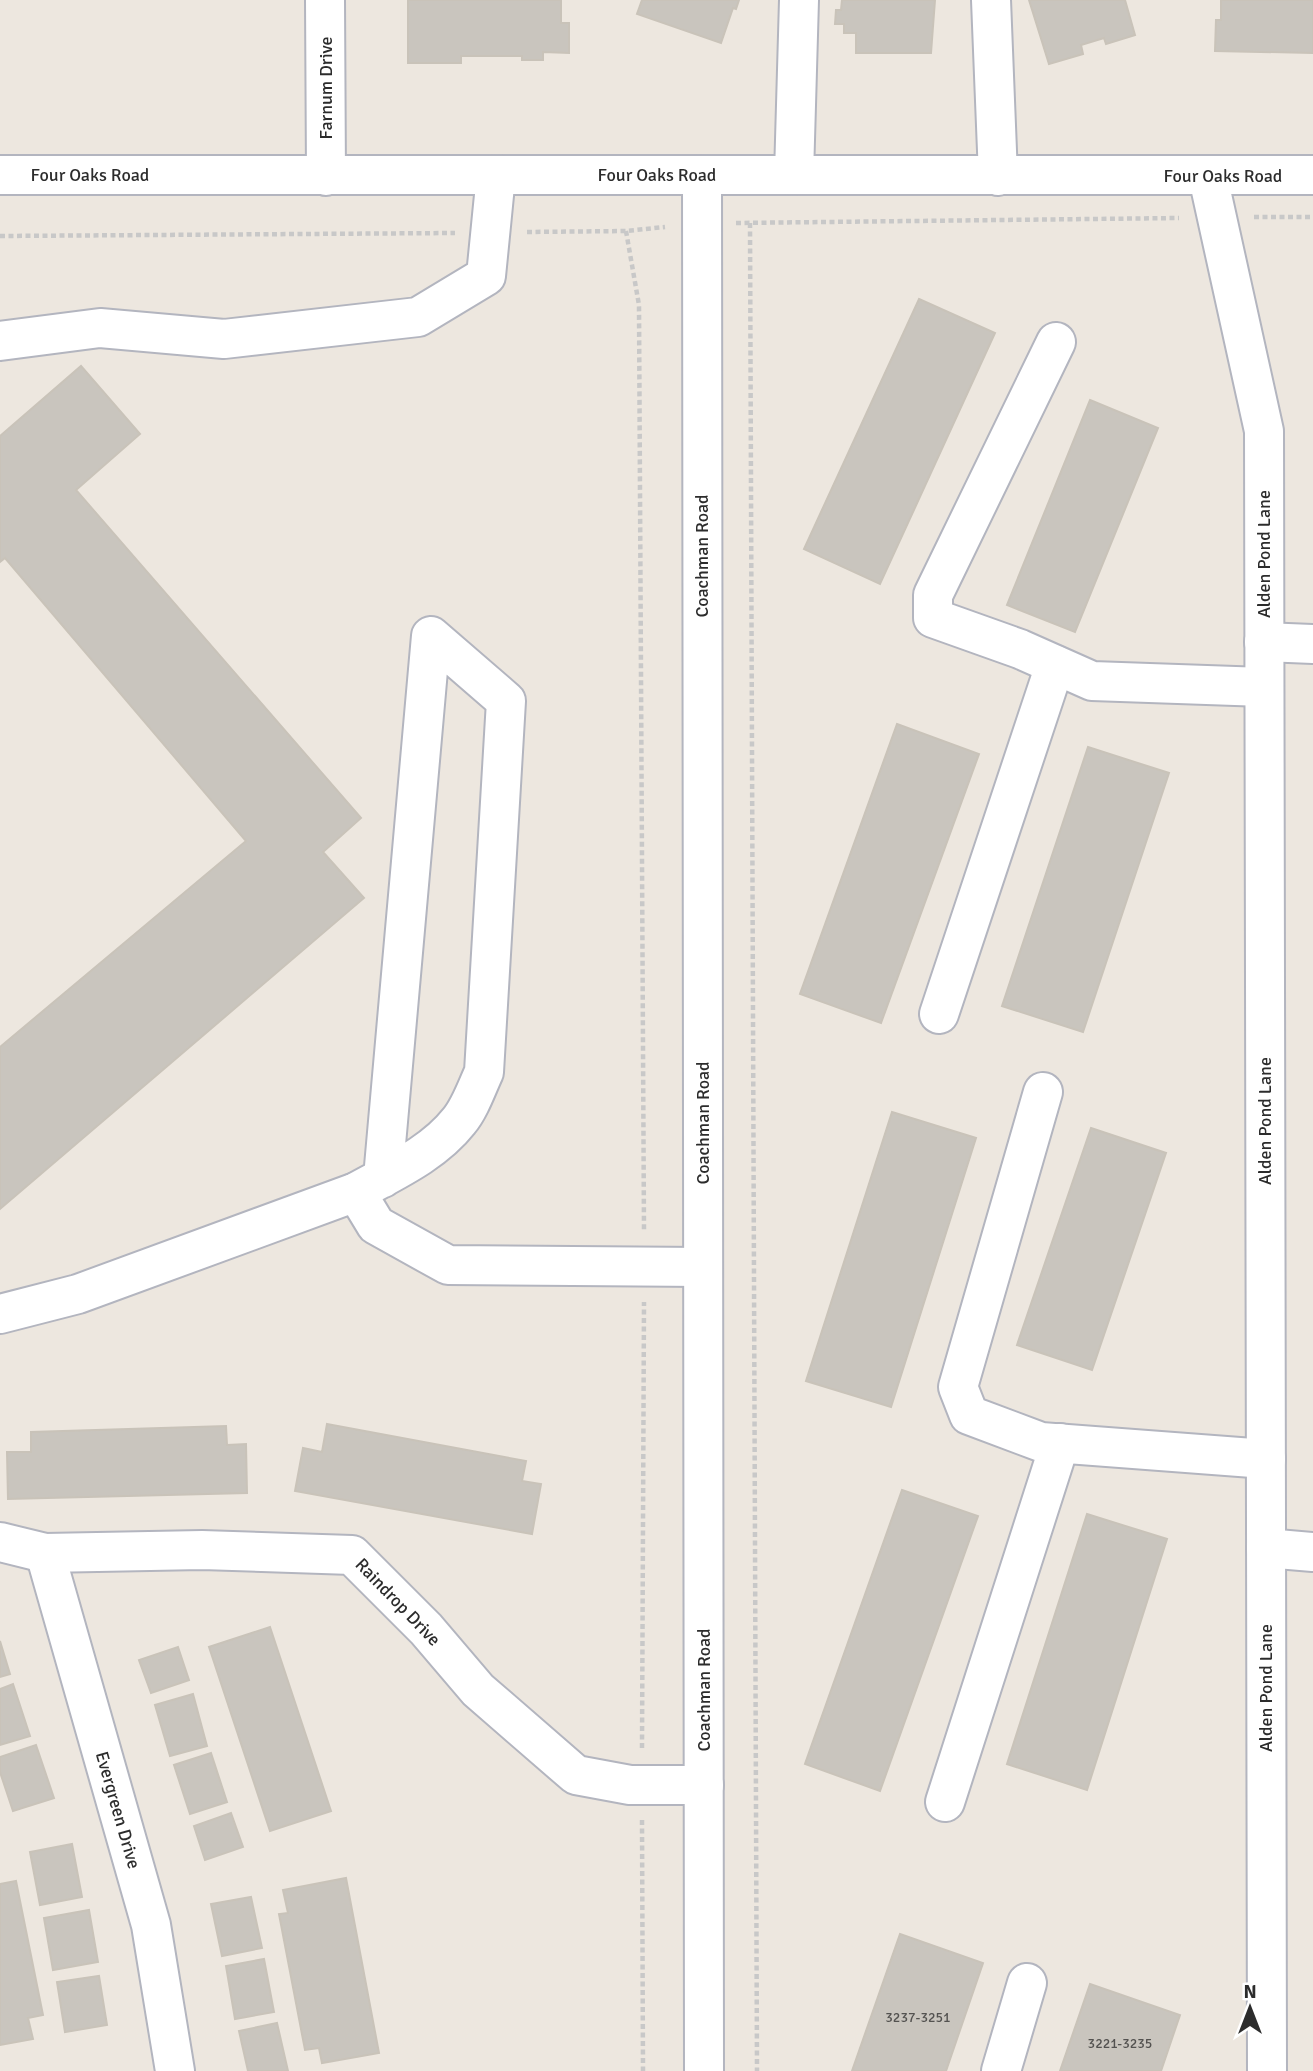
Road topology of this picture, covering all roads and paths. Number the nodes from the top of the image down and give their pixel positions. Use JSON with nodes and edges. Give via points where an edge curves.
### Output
{"nodes":[{"id":1,"x":326,"y":0,"type":"edge"},
{"id":2,"x":799,"y":0,"type":"edge"},
{"id":3,"x":991,"y":0,"type":"edge"},
{"id":4,"x":702,"y":174,"type":"junction"},
{"id":5,"x":0,"y":175,"type":"edge"},
{"id":6,"x":496,"y":175,"type":"junction"},
{"id":7,"x":794,"y":175,"type":"junction"},
{"id":8,"x":326,"y":176,"type":"junction"},
{"id":9,"x":998,"y":176,"type":"junction"},
{"id":10,"x":1313,"y":176,"type":"edge"},
{"id":11,"x":1208,"y":177,"type":"junction"},
{"id":12,"x":1313,"y":217,"type":"edge"},
{"id":13,"x":1216,"y":218,"type":"junction"},
{"id":14,"x":702,"y":223,"type":"junction"},
{"id":15,"x":750,"y":223,"type":"junction"},
{"id":16,"x":626,"y":231,"type":"junction"},
{"id":17,"x":491,"y":233,"type":"junction"},
{"id":18,"x":0,"y":236,"type":"edge"},
{"id":19,"x":0,"y":341,"type":"edge"},
{"id":20,"x":1056,"y":342,"type":"dead end"},
{"id":21,"x":1264,"y":642,"type":"junction"},
{"id":22,"x":1313,"y":643,"type":"edge"},
{"id":23,"x":1055,"y":665,"type":"junction"},
{"id":24,"x":1264,"y":687,"type":"junction"},
{"id":25,"x":939,"y":1014,"type":"dead end"},
{"id":26,"x":1043,"y":1092,"type":"dead end"},
{"id":27,"x":370,"y":1185,"type":"junction"},
{"id":28,"x":644,"y":1267,"type":"junction"},
{"id":29,"x":703,"y":1267,"type":"junction"},
{"id":30,"x":0,"y":1314,"type":"edge"},
{"id":31,"x":1060,"y":1443,"type":"junction"},
{"id":32,"x":1266,"y":1459,"type":"junction"},
{"id":33,"x":0,"y":1542,"type":"edge"},
{"id":34,"x":1266,"y":1548,"type":"junction"},
{"id":35,"x":1313,"y":1552,"type":"edge"},
{"id":36,"x":45,"y":1553,"type":"junction"},
{"id":37,"x":642,"y":1785,"type":"junction"},
{"id":38,"x":704,"y":1785,"type":"junction"},
{"id":39,"x":946,"y":1802,"type":"dead end"},
{"id":40,"x":1027,"y":1983,"type":"dead end"},
{"id":41,"x":175,"y":2071,"type":"edge"},
{"id":42,"x":643,"y":2071,"type":"edge"},
{"id":43,"x":704,"y":2071,"type":"edge"},
{"id":44,"x":757,"y":2071,"type":"edge"},
{"id":45,"x":1001,"y":2071,"type":"edge"},
{"id":46,"x":1267,"y":2071,"type":"edge"}],
"edges":[{"from":1,"to":8,"type":"street","name":"Farnum Drive"},
{"from":2,"to":7,"type":"street"},
{"from":3,"to":9,"type":"street"},
{"from":4,"to":6,"type":"street","name":"Four Oaks Road"},
{"from":4,"to":7,"type":"street","name":"Four Oaks Road"},
{"from":4,"to":14,"type":"street","name":"Coachman Road"},
{"from":5,"to":8,"type":"street","name":"Four Oaks Road"},
{"from":6,"to":8,"type":"street","name":"Four Oaks Road"},
{"from":6,"to":17,"type":"street"},
{"from":7,"to":9,"type":"street","name":"Four Oaks Road"},
{"from":9,"to":11,"type":"street","name":"Four Oaks Road"},
{"from":10,"to":11,"type":"street","name":"Four Oaks Road"},
{"from":11,"to":13,"type":"street","name":"Alden Pond Lane"},
{"from":12,"to":13,"type":"path"},
{"from":13,"to":15,"type":"path"},
{"from":13,"to":21,"type":"street","name":"Alden Pond Lane","via":[[1264,431]]},
{"from":14,"to":15,"type":"path"},
{"from":14,"to":16,"type":"path"},
{"from":14,"to":29,"type":"street","name":"Coachman Road"},
{"from":15,"to":44,"type":"path"},
{"from":16,"to":17,"type":"path"},
{"from":16,"to":28,"type":"path","via":[[639,305]]},
{"from":17,"to":18,"type":"path"},
{"from":17,"to":19,"type":"street","via":[[486,276],[418,317],[224,339],[100,328]]},
{"from":20,"to":23,"type":"street","via":[[933,595],[933,618]]},
{"from":21,"to":22,"type":"street"},
{"from":21,"to":24,"type":"street","name":"Alden Pond Lane"},
{"from":23,"to":24,"type":"street","via":[[1092,681]]},
{"from":23,"to":25,"type":"street"},
{"from":24,"to":32,"type":"street","name":"Alden Pond Lane"},
{"from":26,"to":31,"type":"street","via":[[958,1387],[969,1415],[1041,1442]]},
{"from":27,"to":27,"type":"street","via":[[420,1156],[460,1121],[484,1072],[506,701],[431,636]]},
{"from":27,"to":28,"type":"street","via":[[376,1225],[448,1265]]},
{"from":27,"to":30,"type":"street","via":[[78,1294]]},
{"from":28,"to":29,"type":"street"},
{"from":28,"to":37,"type":"path"},
{"from":29,"to":38,"type":"street","name":"Coachman Road"},
{"from":31,"to":32,"type":"street"},
{"from":31,"to":39,"type":"street"},
{"from":32,"to":34,"type":"street","name":"Alden Pond Lane"},
{"from":33,"to":36,"type":"street","name":"Raindrop Drive"},
{"from":34,"to":35,"type":"street"},
{"from":34,"to":46,"type":"street","name":"Alden Pond Lane"},
{"from":36,"to":37,"type":"street","name":"Raindrop Drive","via":[[202,1550],[352,1555],[426,1629],[478,1690],[576,1775]]},
{"from":36,"to":41,"type":"street","name":"Evergreen Drive","via":[[151,1925]]},
{"from":37,"to":38,"type":"street","name":"Raindrop Drive"},
{"from":37,"to":42,"type":"path"},
{"from":38,"to":43,"type":"street","name":"Coachman Road"},
{"from":40,"to":45,"type":"street"}]}
